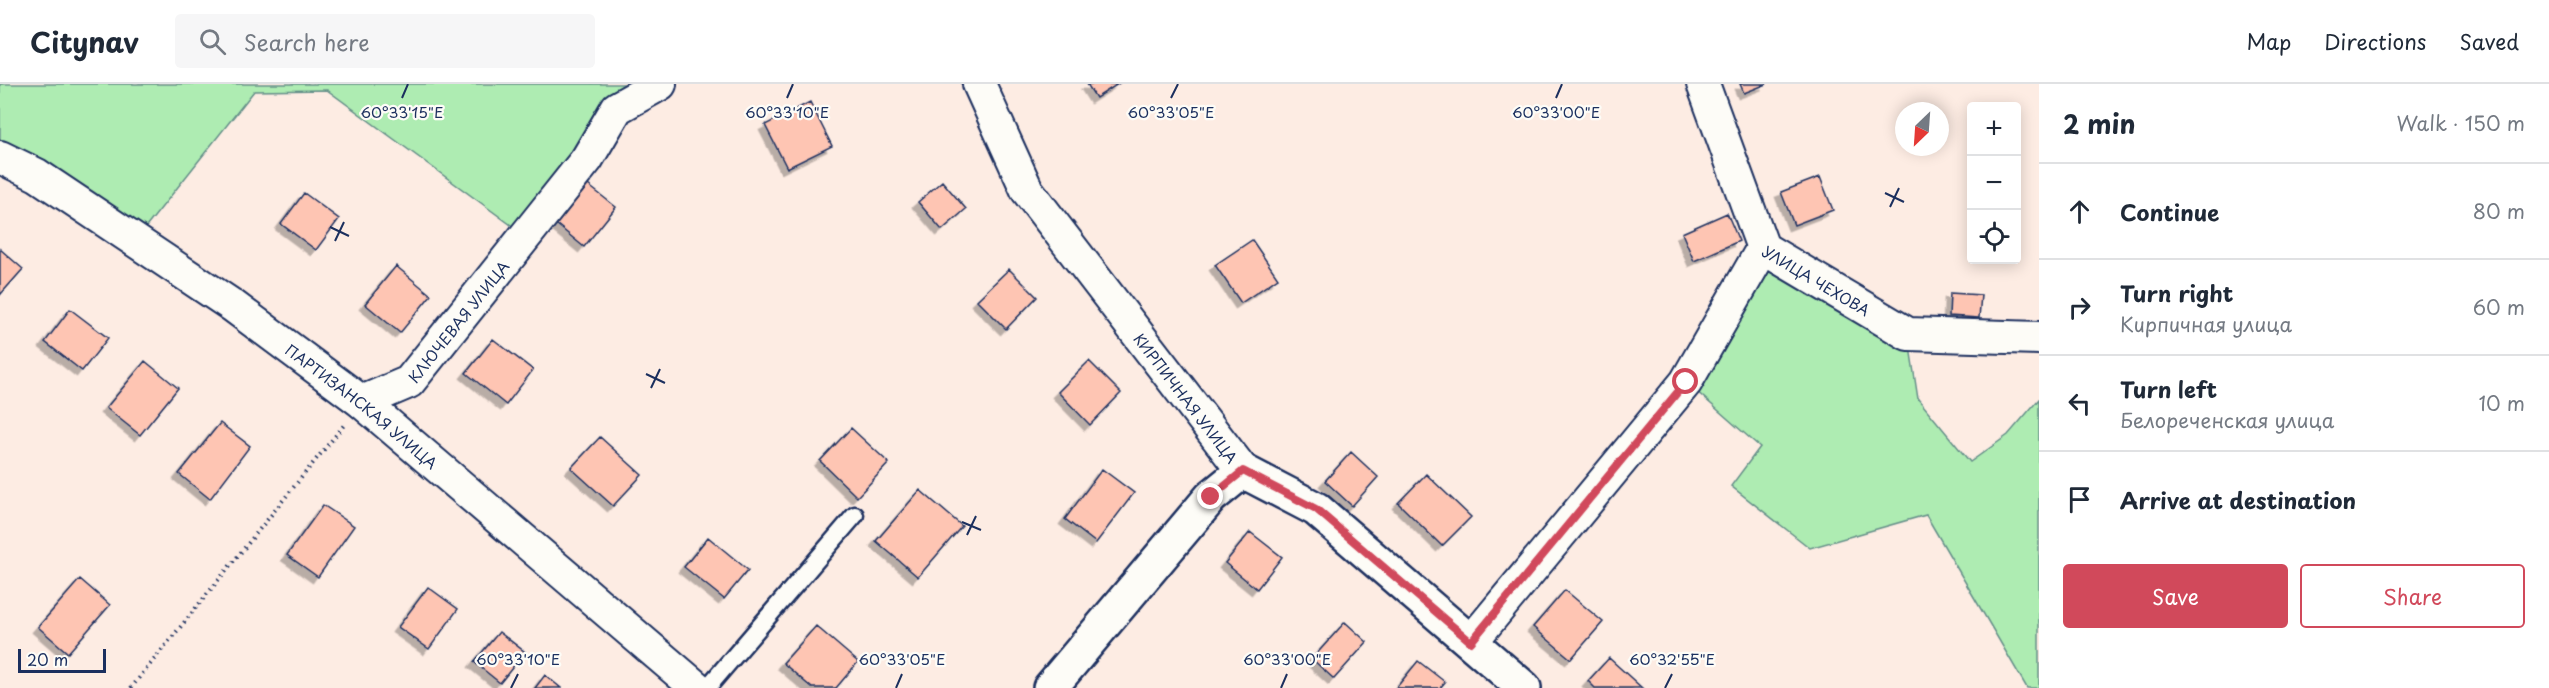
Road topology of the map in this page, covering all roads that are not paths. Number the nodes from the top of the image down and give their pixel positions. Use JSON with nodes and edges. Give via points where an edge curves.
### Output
{"nodes":[{"id":1,"x":660,"y":84,"type":"edge"},
{"id":2,"x":979,"y":84,"type":"edge"},
{"id":3,"x":1703,"y":84,"type":"edge"},
{"id":4,"x":0,"y":157,"type":"edge"},
{"id":5,"x":1762,"y":248,"type":"junction"},
{"id":6,"x":2039,"y":338,"type":"edge"},
{"id":7,"x":362,"y":402,"type":"junction"},
{"id":8,"x":1243,"y":471,"type":"junction"},
{"id":9,"x":855,"y":515,"type":"dead end"},
{"id":10,"x":1471,"y":642,"type":"junction"},
{"id":11,"x":698,"y":688,"type":"edge"},
{"id":12,"x":707,"y":688,"type":"edge"},
{"id":13,"x":1050,"y":688,"type":"edge"},
{"id":14,"x":1524,"y":688,"type":"edge"}],
"edges":[{"from":1,"to":7,"type":"street","name":"КЛЮЧЕВАЯ УЛИЦА","via":[[616,108],[587,159],[409,382]]},
{"from":2,"to":8,"type":"street","name":"КИРПИЧНАЯ УЛИЦА","via":[[1026,190]]},
{"from":3,"to":5,"type":"street","name":"УЛИЦА ЧЕХОВА"},
{"from":4,"to":7,"type":"street","name":"ПАРТИЗАНСКАЯ УЛИЦА","via":[[37,175],[233,306]]},
{"from":5,"to":6,"type":"street","name":"УЛИЦА ЧЕХОВА","via":[[1908,334]]},
{"from":5,"to":10,"type":"street","via":[[1686,382]]},
{"from":7,"to":11,"type":"street","name":"ПАРТИЗАНСКАЯ УЛИЦА"},
{"from":8,"to":10,"type":"street","name":"КИРПИЧНАЯ УЛИЦА","via":[[1316,509]]},
{"from":8,"to":13,"type":"street","via":[[1211,497]]},
{"from":9,"to":12,"type":"lane"},
{"from":10,"to":14,"type":"street","name":"КИРПИЧНАЯ УЛИЦА"}]}
